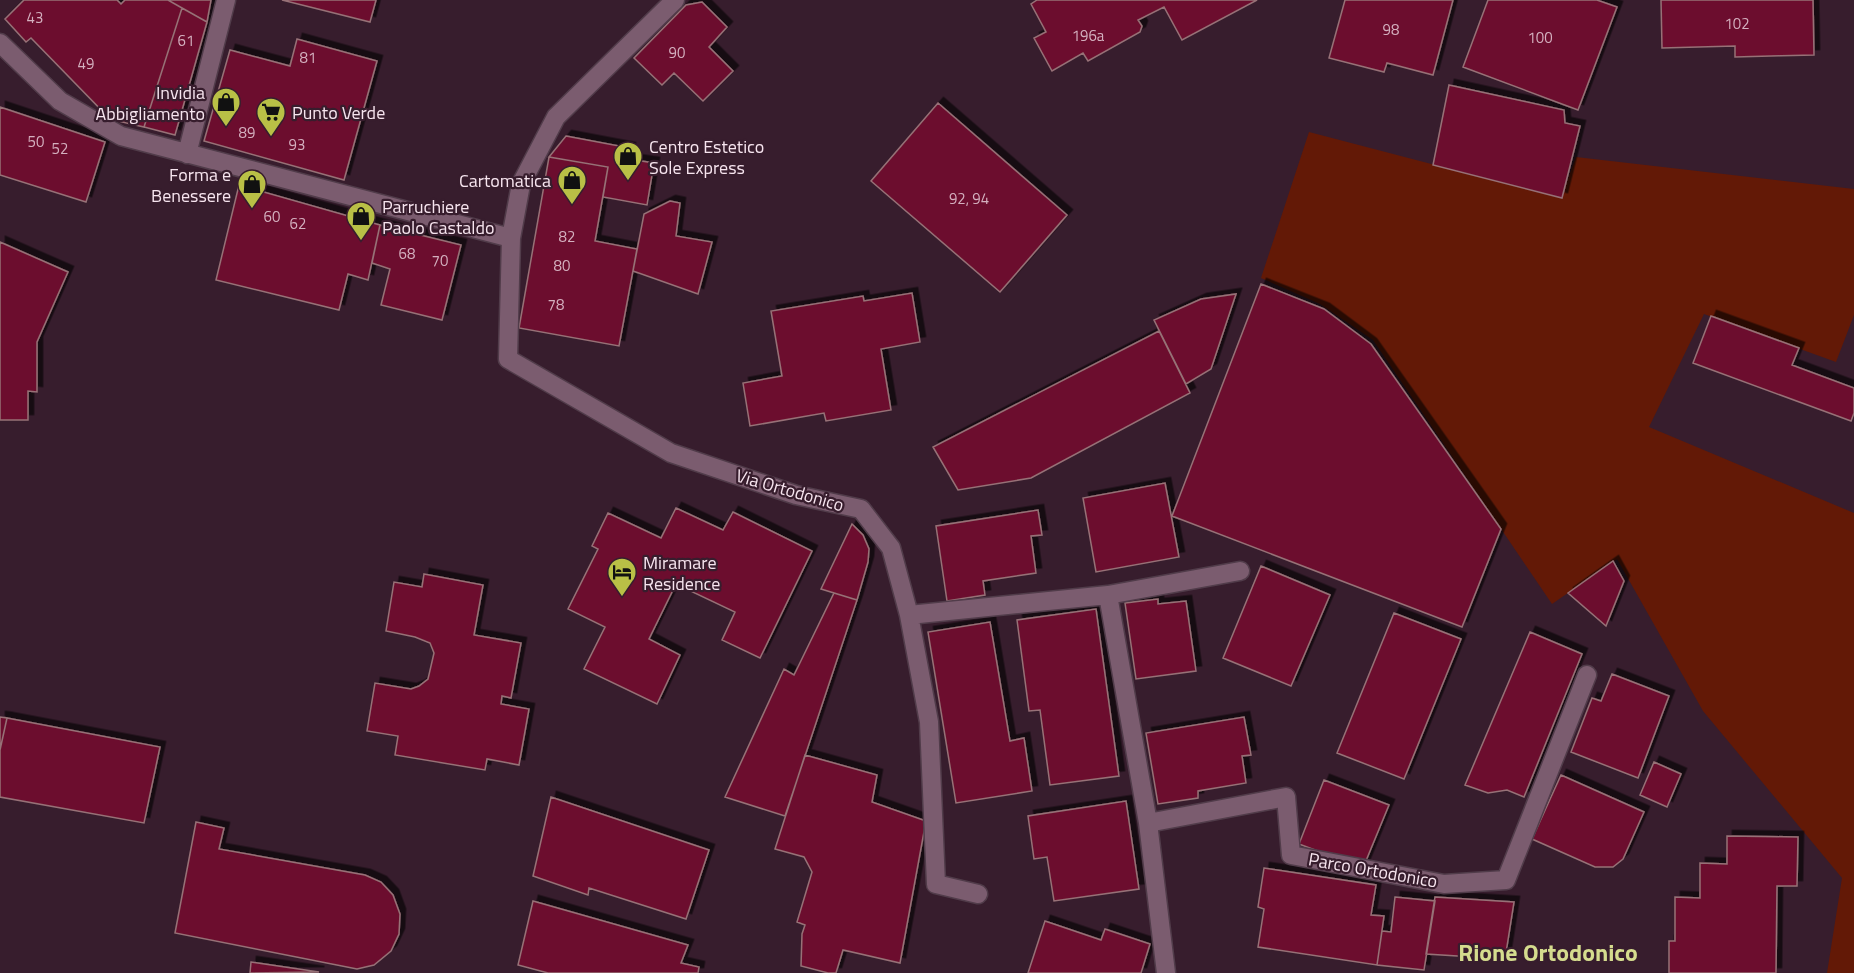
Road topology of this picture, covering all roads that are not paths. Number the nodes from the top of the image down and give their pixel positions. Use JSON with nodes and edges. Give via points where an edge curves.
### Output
{"nodes":[{"id":1,"x":226,"y":0,"type":"edge"},
{"id":2,"x":675,"y":0,"type":"edge"},
{"id":3,"x":0,"y":43,"type":"edge"},
{"id":4,"x":187,"y":154,"type":"junction"},
{"id":5,"x":511,"y":238,"type":"junction"},
{"id":6,"x":1240,"y":571,"type":"dead end"},
{"id":7,"x":1108,"y":595,"type":"junction"},
{"id":8,"x":909,"y":615,"type":"junction"},
{"id":9,"x":1587,"y":675,"type":"dead end"},
{"id":10,"x":1148,"y":823,"type":"junction"},
{"id":11,"x":978,"y":894,"type":"dead end"},
{"id":12,"x":1166,"y":973,"type":"edge"}],
"edges":[{"from":1,"to":4,"type":"street"},
{"from":2,"to":5,"type":"street","via":[[556,117],[521,184]]},
{"from":3,"to":4,"type":"street","via":[[60,100],[121,136]]},
{"from":4,"to":5,"type":"street"},
{"from":5,"to":8,"type":"street","name":"Via Ortodonico","via":[[507,359],[671,453],[796,495],[861,509],[891,548]]},
{"from":6,"to":7,"type":"street"},
{"from":7,"to":8,"type":"street"},
{"from":7,"to":10,"type":"street"},
{"from":8,"to":11,"type":"street","name":"Via Ortodonico","via":[[929,722],[936,884]]},
{"from":9,"to":10,"type":"street","name":"Parco Ortodonico","via":[[1506,880],[1444,884],[1291,855],[1287,797]]},
{"from":10,"to":12,"type":"street"}]}
